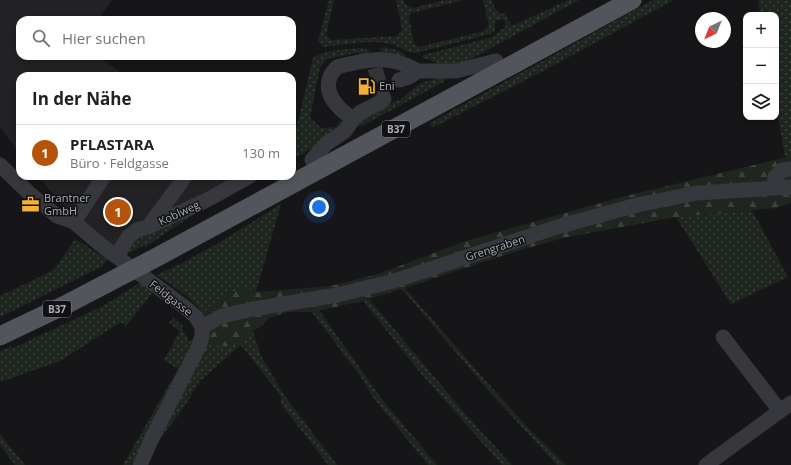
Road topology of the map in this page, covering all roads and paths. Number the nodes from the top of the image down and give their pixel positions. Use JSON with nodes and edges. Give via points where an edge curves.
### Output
{"nodes":[{"id":1,"x":609,"y":0,"type":"edge"},
{"id":2,"x":632,"y":0,"type":"edge"},
{"id":3,"x":496,"y":61,"type":"junction"},
{"id":4,"x":418,"y":71,"type":"junction"},
{"id":5,"x":399,"y":80,"type":"dead end"},
{"id":6,"x":384,"y":99,"type":"dead end"},
{"id":7,"x":353,"y":119,"type":"junction"},
{"id":8,"x":312,"y":160,"type":"junction"},
{"id":9,"x":0,"y":166,"type":"edge"},
{"id":10,"x":296,"y":169,"type":"edge"},
{"id":11,"x":791,"y":169,"type":"edge"},
{"id":12,"x":296,"y":178,"type":"edge"},
{"id":13,"x":101,"y":180,"type":"edge"},
{"id":14,"x":182,"y":180,"type":"edge"},
{"id":15,"x":243,"y":180,"type":"edge"},
{"id":16,"x":276,"y":180,"type":"edge"},
{"id":17,"x":293,"y":180,"type":"edge"},
{"id":18,"x":791,"y":187,"type":"edge"},
{"id":19,"x":774,"y":188,"type":"junction"},
{"id":20,"x":74,"y":222,"type":"junction"},
{"id":21,"x":148,"y":227,"type":"junction"},
{"id":22,"x":155,"y":253,"type":"junction"},
{"id":23,"x":118,"y":257,"type":"junction"},
{"id":24,"x":110,"y":276,"type":"junction"},
{"id":25,"x":0,"y":325,"type":"edge"},
{"id":26,"x":202,"y":327,"type":"junction"},
{"id":27,"x":0,"y":336,"type":"edge"},
{"id":28,"x":723,"y":337,"type":"dead end"},
{"id":29,"x":786,"y":407,"type":"edge"},
{"id":30,"x":140,"y":465,"type":"edge"},
{"id":31,"x":706,"y":465,"type":"edge"}],
"edges":[{"from":1,"to":3,"type":"main road","number":"B37"},
{"from":2,"to":12,"type":"main road","number":"B37"},
{"from":3,"to":4,"type":"street","via":[[456,71]]},
{"from":3,"to":8,"type":"main road","number":"B37"},
{"from":4,"to":5,"type":"street"},
{"from":4,"to":7,"type":"street","via":[[405,64],[384,59],[375,64],[337,67],[330,77],[329,88],[333,101]]},
{"from":6,"to":7,"type":"street"},
{"from":7,"to":8,"type":"street","via":[[345,130],[326,144]]},
{"from":8,"to":10,"type":"main road","number":"B37"},
{"from":9,"to":20,"type":"street","name":"Feldgasse","via":[[51,211]]},
{"from":11,"to":19,"type":"street","via":[[782,170],[775,177]]},
{"from":13,"to":20,"type":"street"},
{"from":14,"to":21,"type":"street"},
{"from":15,"to":21,"type":"street","name":"Koblweg"},
{"from":16,"to":22,"type":"main road","number":"B37"},
{"from":17,"to":22,"type":"main road","number":"B37"},
{"from":18,"to":19,"type":"street","name":"Grengraben"},
{"from":19,"to":26,"type":"street","name":"Grengraben","via":[[697,193],[636,206],[557,227],[394,281],[337,295],[222,316]]},
{"from":20,"to":23,"type":"street","name":"Feldgasse"},
{"from":21,"to":23,"type":"street","name":"Koblweg","via":[[129,236]]},
{"from":22,"to":24,"type":"main road","number":"B37"},
{"from":23,"to":26,"type":"street","name":"Feldgasse","via":[[181,304],[196,317]]},
{"from":24,"to":25,"type":"main road","number":"B37"},
{"from":24,"to":27,"type":"main road","number":"B37","via":[[67,304]]},
{"from":26,"to":30,"type":"street","via":[[202,336],[191,365]]},
{"from":28,"to":29,"type":"street"},
{"from":29,"to":31,"type":"street"}]}
